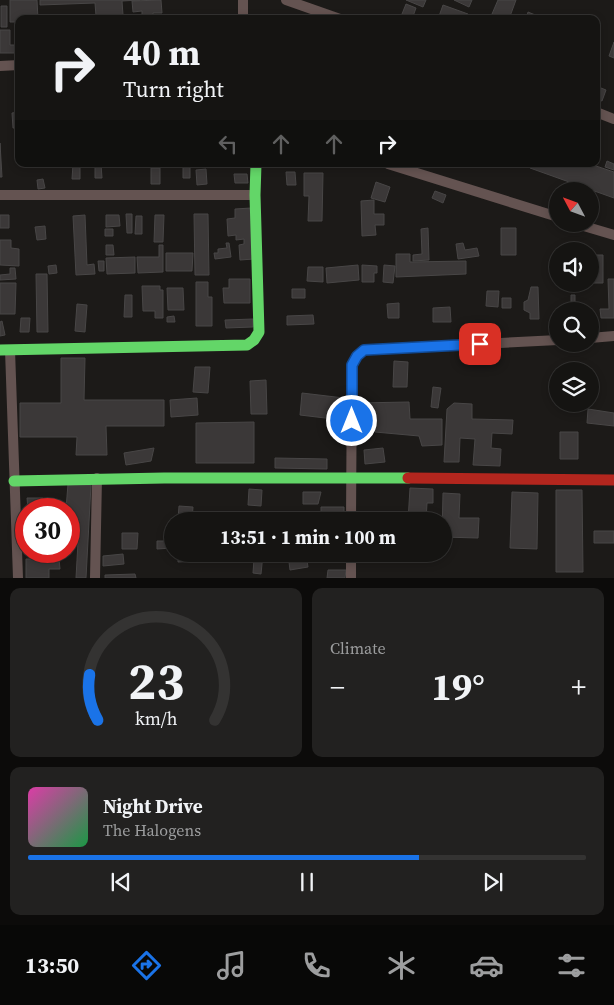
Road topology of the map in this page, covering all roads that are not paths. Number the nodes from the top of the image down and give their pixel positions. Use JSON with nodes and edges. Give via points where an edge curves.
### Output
{"nodes":[{"id":1,"x":243,"y":0,"type":"edge"},
{"id":2,"x":286,"y":0,"type":"edge"},
{"id":3,"x":243,"y":15,"type":"edge"},
{"id":4,"x":329,"y":15,"type":"edge"},
{"id":5,"x":15,"y":65,"type":"edge"},
{"id":6,"x":0,"y":66,"type":"edge"},
{"id":7,"x":600,"y":114,"type":"edge"},
{"id":8,"x":614,"y":119,"type":"edge"},
{"id":9,"x":256,"y":167,"type":"edge"},
{"id":10,"x":397,"y":167,"type":"edge"},
{"id":11,"x":0,"y":195,"type":"edge"},
{"id":12,"x":255,"y":195,"type":"junction"},
{"id":13,"x":549,"y":215,"type":"edge"},
{"id":14,"x":599,"y":231,"type":"edge"},
{"id":15,"x":614,"y":235,"type":"edge"},
{"id":16,"x":614,"y":336,"type":"edge"},
{"id":17,"x":599,"y":337,"type":"edge"},
{"id":18,"x":549,"y":340,"type":"edge"},
{"id":19,"x":5,"y":350,"type":"edge"},
{"id":20,"x":351,"y":477,"type":"junction"},
{"id":21,"x":97,"y":478,"type":"junction"},
{"id":22,"x":614,"y":480,"type":"edge"},
{"id":23,"x":14,"y":481,"type":"junction"},
{"id":24,"x":351,"y":512,"type":"edge"},
{"id":25,"x":351,"y":562,"type":"edge"},
{"id":26,"x":18,"y":578,"type":"edge"},
{"id":27,"x":95,"y":578,"type":"edge"},
{"id":28,"x":351,"y":578,"type":"edge"}],
"edges":[{"from":1,"to":3,"type":"street"},
{"from":2,"to":4,"type":"street"},
{"from":5,"to":6,"type":"street"},
{"from":7,"to":8,"type":"street"},
{"from":9,"to":12,"type":"street"},
{"from":10,"to":13,"type":"street"},
{"from":11,"to":12,"type":"street"},
{"from":12,"to":19,"type":"street","via":[[259,332],[247,345]]},
{"from":14,"to":15,"type":"street"},
{"from":16,"to":17,"type":"street"},
{"from":18,"to":20,"type":"street","via":[[364,350],[352,365]]},
{"from":19,"to":23,"type":"street"},
{"from":20,"to":21,"type":"street"},
{"from":20,"to":22,"type":"street"},
{"from":20,"to":24,"type":"street"},
{"from":21,"to":23,"type":"street"},
{"from":21,"to":27,"type":"street"},
{"from":23,"to":26,"type":"street"},
{"from":25,"to":28,"type":"street"}]}
